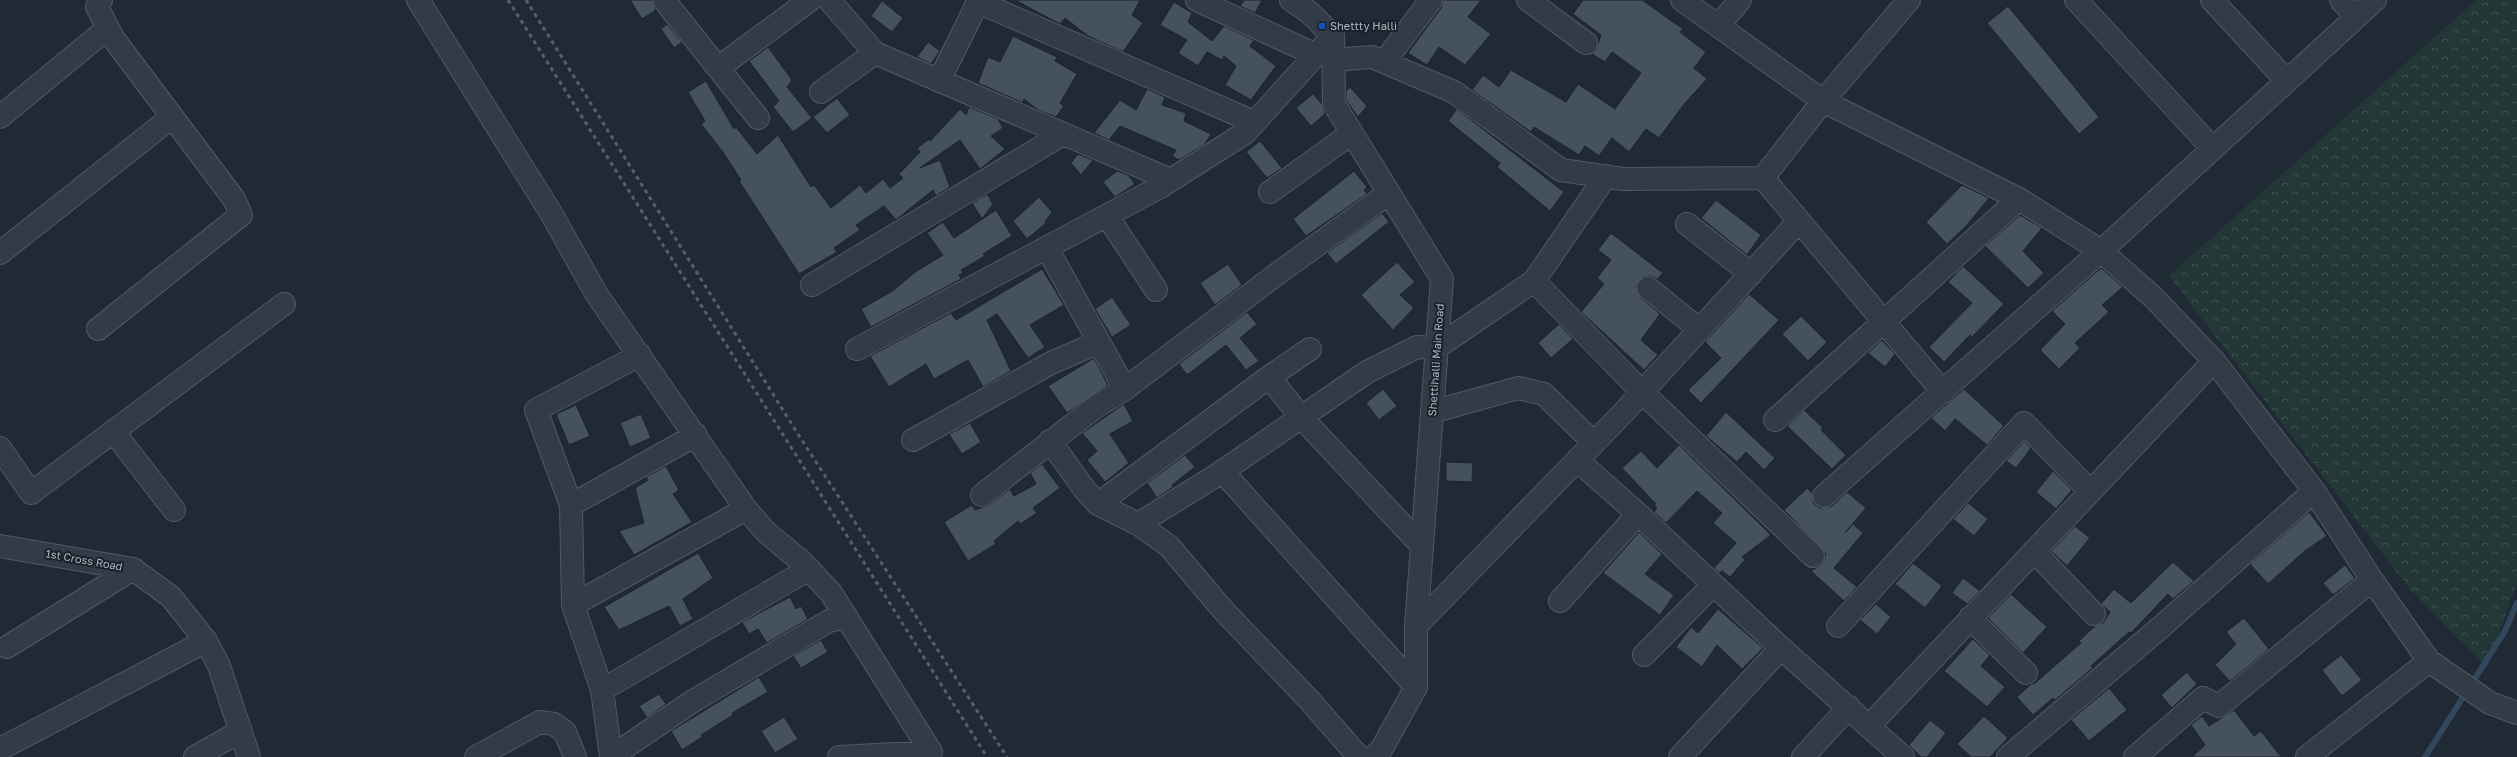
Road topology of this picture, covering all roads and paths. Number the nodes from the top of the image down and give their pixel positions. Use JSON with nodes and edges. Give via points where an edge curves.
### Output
{"nodes":[{"id":1,"x":101,"y":0,"type":"edge"},
{"id":2,"x":418,"y":0,"type":"edge"},
{"id":3,"x":664,"y":0,"type":"edge"},
{"id":4,"x":810,"y":0,"type":"edge"},
{"id":5,"x":829,"y":0,"type":"edge"},
{"id":6,"x":1196,"y":0,"type":"edge"},
{"id":7,"x":1432,"y":0,"type":"edge"},
{"id":8,"x":1528,"y":0,"type":"edge"},
{"id":9,"x":1682,"y":0,"type":"edge"},
{"id":10,"x":1740,"y":0,"type":"edge"},
{"id":11,"x":1909,"y":0,"type":"edge"},
{"id":12,"x":2076,"y":0,"type":"edge"},
{"id":13,"x":2212,"y":0,"type":"edge"},
{"id":14,"x":2341,"y":0,"type":"edge"},
{"id":15,"x":2375,"y":0,"type":"edge"},
{"id":16,"x":978,"y":1,"type":"edge"},
{"id":17,"x":1306,"y":4,"type":"edge"},
{"id":18,"x":2356,"y":17,"type":"junction"},
{"id":19,"x":1718,"y":26,"type":"junction"},
{"id":20,"x":108,"y":28,"type":"junction"},
{"id":21,"x":1586,"y":43,"type":"dead end"},
{"id":22,"x":875,"y":53,"type":"junction"},
{"id":23,"x":1325,"y":57,"type":"junction"},
{"id":24,"x":1384,"y":62,"type":"junction"},
{"id":25,"x":718,"y":68,"type":"junction"},
{"id":26,"x":939,"y":81,"type":"junction"},
{"id":27,"x":2287,"y":81,"type":"junction"},
{"id":28,"x":821,"y":92,"type":"dead end"},
{"id":29,"x":1823,"y":101,"type":"junction"},
{"id":30,"x":0,"y":117,"type":"edge"},
{"id":31,"x":172,"y":117,"type":"junction"},
{"id":32,"x":758,"y":118,"type":"dead end"},
{"id":33,"x":1254,"y":122,"type":"junction"},
{"id":34,"x":1352,"y":133,"type":"junction"},
{"id":35,"x":1063,"y":134,"type":"junction"},
{"id":36,"x":2213,"y":149,"type":"junction"},
{"id":37,"x":1606,"y":176,"type":"junction"},
{"id":38,"x":1763,"y":178,"type":"junction"},
{"id":39,"x":1171,"y":180,"type":"junction"},
{"id":40,"x":1270,"y":192,"type":"dead end"},
{"id":41,"x":1389,"y":193,"type":"junction"},
{"id":42,"x":2019,"y":199,"type":"junction"},
{"id":43,"x":1107,"y":216,"type":"junction"},
{"id":44,"x":1798,"y":222,"type":"junction"},
{"id":45,"x":1687,"y":224,"type":"dead end"},
{"id":46,"x":1047,"y":248,"type":"junction"},
{"id":47,"x":2102,"y":251,"type":"junction"},
{"id":48,"x":0,"y":253,"type":"edge"},
{"id":49,"x":1750,"y":274,"type":"junction"},
{"id":50,"x":1534,"y":281,"type":"junction"},
{"id":51,"x":812,"y":285,"type":"dead end"},
{"id":52,"x":1648,"y":288,"type":"dead end"},
{"id":53,"x":1156,"y":290,"type":"dead end"},
{"id":54,"x":284,"y":304,"type":"dead end"},
{"id":55,"x":1884,"y":322,"type":"junction"},
{"id":56,"x":98,"y":329,"type":"dead end"},
{"id":57,"x":1700,"y":330,"type":"junction"},
{"id":58,"x":1098,"y":343,"type":"junction"},
{"id":59,"x":1436,"y":348,"type":"junction"},
{"id":60,"x":857,"y":349,"type":"dead end"},
{"id":61,"x":1310,"y":349,"type":"dead end"},
{"id":62,"x":640,"y":355,"type":"junction"},
{"id":63,"x":2214,"y":361,"type":"junction"},
{"id":64,"x":1269,"y":377,"type":"junction"},
{"id":65,"x":1125,"y":389,"type":"junction"},
{"id":66,"x":1642,"y":392,"type":"junction"},
{"id":67,"x":1943,"y":392,"type":"junction"},
{"id":68,"x":1432,"y":412,"type":"junction"},
{"id":69,"x":1300,"y":417,"type":"junction"},
{"id":70,"x":1775,"y":420,"type":"dead end"},
{"id":71,"x":113,"y":431,"type":"junction"},
{"id":72,"x":696,"y":435,"type":"junction"},
{"id":73,"x":913,"y":440,"type":"dead end"},
{"id":74,"x":1050,"y":441,"type":"junction"},
{"id":75,"x":1594,"y":443,"type":"junction"},
{"id":76,"x":0,"y":448,"type":"edge"},
{"id":77,"x":1577,"y":460,"type":"junction"},
{"id":78,"x":1222,"y":471,"type":"junction"},
{"id":79,"x":2090,"y":491,"type":"junction"},
{"id":80,"x":2314,"y":491,"type":"junction"},
{"id":81,"x":982,"y":495,"type":"dead end"},
{"id":82,"x":1824,"y":496,"type":"dead end"},
{"id":83,"x":1098,"y":504,"type":"junction"},
{"id":84,"x":571,"y":505,"type":"junction"},
{"id":85,"x":746,"y":509,"type":"junction"},
{"id":86,"x":174,"y":510,"type":"dead end"},
{"id":87,"x":1638,"y":514,"type":"junction"},
{"id":88,"x":1138,"y":524,"type":"junction"},
{"id":89,"x":0,"y":546,"type":"edge"},
{"id":90,"x":1422,"y":546,"type":"junction"},
{"id":91,"x":2034,"y":551,"type":"junction"},
{"id":92,"x":1813,"y":556,"type":"dead end"},
{"id":93,"x":133,"y":569,"type":"junction"},
{"id":94,"x":809,"y":569,"type":"junction"},
{"id":95,"x":2372,"y":580,"type":"junction"},
{"id":96,"x":1713,"y":585,"type":"junction"},
{"id":97,"x":1560,"y":601,"type":"dead end"},
{"id":98,"x":573,"y":605,"type":"junction"},
{"id":99,"x":2094,"y":614,"type":"dead end"},
{"id":100,"x":846,"y":617,"type":"junction"},
{"id":101,"x":1970,"y":618,"type":"junction"},
{"id":102,"x":1416,"y":626,"type":"junction"},
{"id":103,"x":1838,"y":626,"type":"dead end"},
{"id":104,"x":206,"y":641,"type":"junction"},
{"id":105,"x":7,"y":647,"type":"dead end"},
{"id":106,"x":1781,"y":648,"type":"junction"},
{"id":107,"x":1644,"y":655,"type":"dead end"},
{"id":108,"x":2430,"y":661,"type":"junction"},
{"id":109,"x":2026,"y":673,"type":"dead end"},
{"id":110,"x":1416,"y":687,"type":"junction"},
{"id":111,"x":602,"y":690,"type":"junction"},
{"id":112,"x":1848,"y":707,"type":"junction"},
{"id":113,"x":2517,"y":713,"type":"edge"},
{"id":114,"x":1869,"y":726,"type":"junction"},
{"id":115,"x":241,"y":731,"type":"junction"},
{"id":116,"x":0,"y":749,"type":"edge"},
{"id":117,"x":933,"y":754,"type":"edge"},
{"id":118,"x":194,"y":757,"type":"edge"},
{"id":119,"x":249,"y":757,"type":"edge"},
{"id":120,"x":476,"y":757,"type":"edge"},
{"id":121,"x":575,"y":757,"type":"edge"},
{"id":122,"x":839,"y":757,"type":"edge"},
{"id":123,"x":1359,"y":757,"type":"edge"},
{"id":124,"x":1374,"y":757,"type":"edge"},
{"id":125,"x":1680,"y":757,"type":"edge"},
{"id":126,"x":1803,"y":757,"type":"edge"},
{"id":127,"x":1903,"y":757,"type":"edge"},
{"id":128,"x":2008,"y":757,"type":"edge"},
{"id":129,"x":2135,"y":757,"type":"edge"},
{"id":130,"x":2307,"y":757,"type":"edge"}],
"edges":[{"from":1,"to":20,"type":"street","via":[[97,7]]},
{"from":2,"to":62,"type":"street","via":[[551,213],[597,295]]},
{"from":3,"to":25,"type":"street"},
{"from":4,"to":25,"type":"street"},
{"from":5,"to":22,"type":"street"},
{"from":6,"to":23,"type":"street"},
{"from":7,"to":24,"type":"street"},
{"from":8,"to":21,"type":"street"},
{"from":9,"to":19,"type":"street"},
{"from":10,"to":19,"type":"street"},
{"from":11,"to":29,"type":"street"},
{"from":12,"to":36,"type":"street"},
{"from":13,"to":27,"type":"street"},
{"from":14,"to":18,"type":"street"},
{"from":15,"to":18,"type":"street"},
{"from":16,"to":26,"type":"street"},
{"from":16,"to":33,"type":"street"},
{"from":17,"to":23,"type":"street","via":[[1333,36]]},
{"from":18,"to":27,"type":"street"},
{"from":19,"to":29,"type":"street"},
{"from":20,"to":30,"type":"street"},
{"from":20,"to":31,"type":"street"},
{"from":22,"to":26,"type":"street"},
{"from":22,"to":28,"type":"street"},
{"from":23,"to":24,"type":"street","via":[[1372,57]]},
{"from":23,"to":33,"type":"street"},
{"from":23,"to":34,"type":"street","name":"Shettihalli Main Road","via":[[1334,104]]},
{"from":24,"to":37,"type":"street","via":[[1454,92],[1560,170]]},
{"from":25,"to":32,"type":"street"},
{"from":26,"to":35,"type":"street"},
{"from":27,"to":36,"type":"street"},
{"from":29,"to":38,"type":"street"},
{"from":29,"to":42,"type":"street"},
{"from":31,"to":48,"type":"street"},
{"from":31,"to":56,"type":"street","via":[[234,199],[241,215]]},
{"from":33,"to":39,"type":"street","via":[[1244,133]]},
{"from":34,"to":40,"type":"street"},
{"from":34,"to":41,"type":"street","name":"Shettihalli Main Road"},
{"from":35,"to":39,"type":"street"},
{"from":35,"to":51,"type":"street"},
{"from":36,"to":47,"type":"street"},
{"from":37,"to":38,"type":"street","via":[[1623,179]]},
{"from":37,"to":50,"type":"street"},
{"from":38,"to":44,"type":"street"},
{"from":39,"to":43,"type":"street"},
{"from":41,"to":59,"type":"street","name":"Shettihalli Main Road","via":[[1442,279]]},
{"from":41,"to":65,"type":"street"},
{"from":42,"to":47,"type":"street"},
{"from":42,"to":55,"type":"street"},
{"from":43,"to":46,"type":"street"},
{"from":43,"to":53,"type":"street"},
{"from":44,"to":49,"type":"street"},
{"from":44,"to":55,"type":"street"},
{"from":45,"to":49,"type":"street"},
{"from":46,"to":58,"type":"street"},
{"from":46,"to":60,"type":"street"},
{"from":47,"to":63,"type":"street","via":[[2154,298]]},
{"from":47,"to":67,"type":"street"},
{"from":49,"to":57,"type":"street"},
{"from":50,"to":59,"type":"street"},
{"from":50,"to":66,"type":"street"},
{"from":52,"to":57,"type":"street"},
{"from":54,"to":71,"type":"street"},
{"from":55,"to":67,"type":"street"},
{"from":55,"to":70,"type":"street"},
{"from":57,"to":66,"type":"street"},
{"from":58,"to":65,"type":"street"},
{"from":58,"to":73,"type":"street","via":[[1051,363]]},
{"from":59,"to":68,"type":"street","name":"Shettihalli Main Road"},
{"from":59,"to":69,"type":"street","via":[[1417,347],[1367,372]]},
{"from":61,"to":64,"type":"street"},
{"from":62,"to":72,"type":"street"},
{"from":62,"to":84,"type":"street","via":[[536,410]]},
{"from":63,"to":79,"type":"street"},
{"from":63,"to":80,"type":"street"},
{"from":64,"to":69,"type":"street"},
{"from":64,"to":83,"type":"street"},
{"from":65,"to":74,"type":"street"},
{"from":66,"to":75,"type":"street"},
{"from":66,"to":92,"type":"street"},
{"from":67,"to":82,"type":"street"},
{"from":68,"to":75,"type":"street","via":[[1518,388],[1544,394]]},
{"from":68,"to":90,"type":"street","name":"Shettihalli Main Road"},
{"from":69,"to":78,"type":"street"},
{"from":69,"to":90,"type":"street"},
{"from":71,"to":76,"type":"street","via":[[31,493]]},
{"from":71,"to":86,"type":"street"},
{"from":72,"to":84,"type":"street"},
{"from":72,"to":85,"type":"street"},
{"from":74,"to":81,"type":"street"},
{"from":74,"to":83,"type":"street"},
{"from":75,"to":77,"type":"street"},
{"from":77,"to":87,"type":"street"},
{"from":77,"to":102,"type":"street"},
{"from":78,"to":88,"type":"street"},
{"from":78,"to":110,"type":"street"},
{"from":79,"to":91,"type":"street"},
{"from":79,"to":103,"type":"street","via":[[2024,423]]},
{"from":80,"to":95,"type":"street"},
{"from":80,"to":128,"type":"street","via":[[2161,627]]},
{"from":83,"to":88,"type":"street"},
{"from":84,"to":98,"type":"street"},
{"from":85,"to":94,"type":"street","via":[[766,532]]},
{"from":85,"to":98,"type":"street"},
{"from":87,"to":96,"type":"street"},
{"from":87,"to":97,"type":"street"},
{"from":88,"to":123,"type":"street","via":[[1169,546],[1223,610],[1310,700]]},
{"from":89,"to":93,"type":"street","name":"1st Cross Road"},
{"from":90,"to":102,"type":"street","name":"Shettihalli Main Road"},
{"from":91,"to":99,"type":"street"},
{"from":91,"to":101,"type":"street"},
{"from":93,"to":104,"type":"street","name":"1st Cross Road","via":[[171,597]]},
{"from":93,"to":105,"type":"street"},
{"from":94,"to":100,"type":"street"},
{"from":94,"to":111,"type":"street"},
{"from":95,"to":108,"type":"street"},
{"from":95,"to":129,"type":"street","via":[[2218,706],[2203,698]]},
{"from":96,"to":106,"type":"street"},
{"from":96,"to":107,"type":"street"},
{"from":98,"to":111,"type":"street"},
{"from":100,"to":111,"type":"street","via":[[829,621],[693,701],[611,757]]},
{"from":100,"to":117,"type":"street"},
{"from":101,"to":109,"type":"street"},
{"from":101,"to":114,"type":"street"},
{"from":102,"to":110,"type":"street","name":"Shettihalli Main Road"},
{"from":104,"to":115,"type":"street","name":"1st Cross Road","via":[[220,666]]},
{"from":104,"to":116,"type":"street"},
{"from":106,"to":112,"type":"street"},
{"from":106,"to":125,"type":"street"},
{"from":108,"to":113,"type":"street","via":[[2490,703]]},
{"from":108,"to":130,"type":"street"},
{"from":110,"to":124,"type":"street","name":"Shettihalli Main Road","via":[[1381,750]]},
{"from":112,"to":114,"type":"street"},
{"from":112,"to":126,"type":"street"},
{"from":114,"to":127,"type":"street"},
{"from":115,"to":118,"type":"street"},
{"from":115,"to":119,"type":"street","name":"1st Cross Road"},
{"from":117,"to":122,"type":"street"},
{"from":120,"to":121,"type":"street","via":[[540,722],[554,724],[565,732]]}]}
